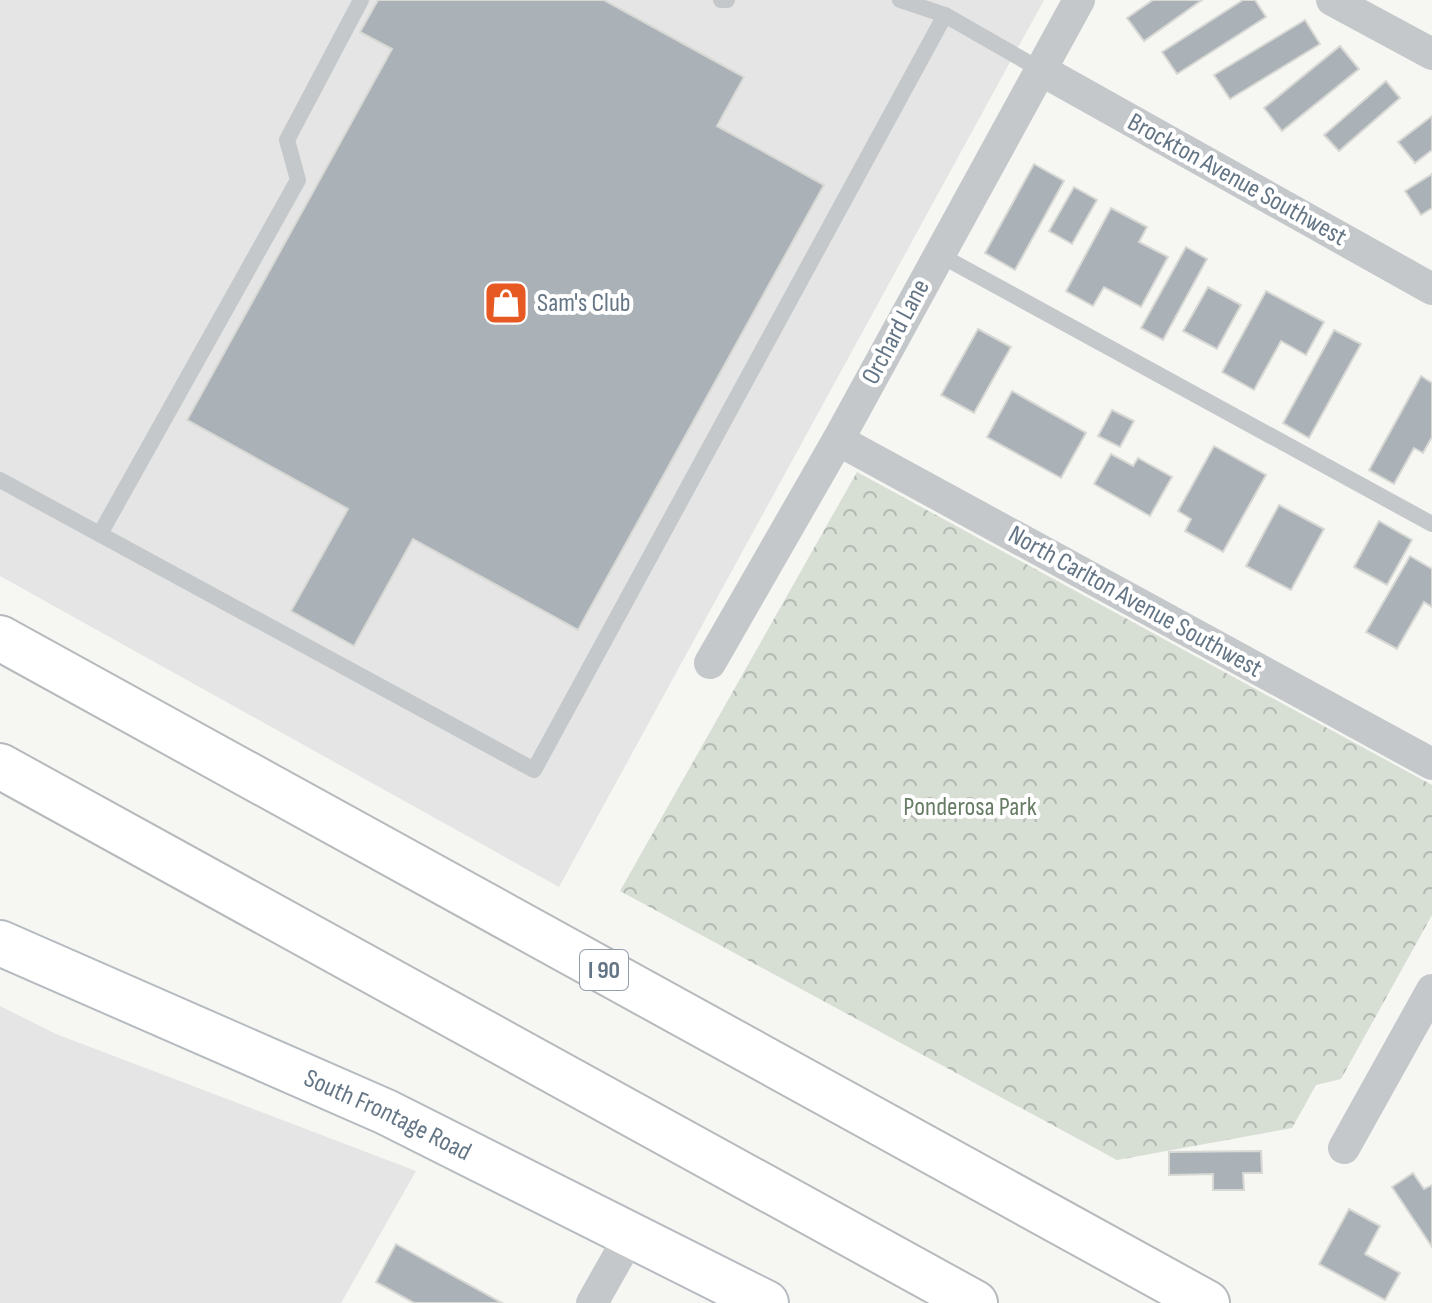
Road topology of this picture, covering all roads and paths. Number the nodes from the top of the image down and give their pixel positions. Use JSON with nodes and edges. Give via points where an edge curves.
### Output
{"nodes":[{"id":1,"x":361,"y":0,"type":"edge"},
{"id":2,"x":900,"y":0,"type":"edge"},
{"id":3,"x":1079,"y":0,"type":"edge"},
{"id":4,"x":1332,"y":0,"type":"edge"},
{"id":5,"x":945,"y":15,"type":"junction"},
{"id":6,"x":1432,"y":54,"type":"edge"},
{"id":7,"x":1041,"y":70,"type":"junction"},
{"id":8,"x":938,"y":254,"type":"junction"},
{"id":9,"x":1432,"y":289,"type":"edge"},
{"id":10,"x":838,"y":440,"type":"junction"},
{"id":11,"x":0,"y":480,"type":"edge"},
{"id":12,"x":1432,"y":524,"type":"edge"},
{"id":13,"x":100,"y":534,"type":"junction"},
{"id":14,"x":0,"y":638,"type":"edge"},
{"id":15,"x":710,"y":663,"type":"dead end"},
{"id":16,"x":1432,"y":764,"type":"edge"},
{"id":17,"x":0,"y":766,"type":"edge"},
{"id":18,"x":0,"y":943,"type":"edge"},
{"id":19,"x":1432,"y":990,"type":"edge"},
{"id":20,"x":1344,"y":1148,"type":"dead end"},
{"id":21,"x":631,"y":1234,"type":"junction"},
{"id":22,"x":592,"y":1303,"type":"edge"},
{"id":23,"x":766,"y":1303,"type":"edge"},
{"id":24,"x":975,"y":1303,"type":"edge"},
{"id":25,"x":1207,"y":1303,"type":"edge"}],
"edges":[{"from":1,"to":13,"type":"lane","via":[[287,140],[298,180]]},
{"from":2,"to":5,"type":"lane"},
{"from":3,"to":7,"type":"street","name":"Orchard Lane"},
{"from":4,"to":6,"type":"street"},
{"from":5,"to":7,"type":"lane"},
{"from":5,"to":13,"type":"lane","via":[[534,770]]},
{"from":7,"to":8,"type":"street","name":"Orchard Lane"},
{"from":7,"to":9,"type":"street","name":"Brockton Avenue Southwest"},
{"from":8,"to":10,"type":"street","name":"Orchard Lane"},
{"from":8,"to":12,"type":"lane"},
{"from":10,"to":15,"type":"street","name":"Orchard Lane"},
{"from":10,"to":16,"type":"street","name":"North Carlton Avenue Southwest"},
{"from":11,"to":13,"type":"lane"},
{"from":14,"to":25,"type":"main road","number":"I 90"},
{"from":17,"to":24,"type":"main road"},
{"from":18,"to":21,"type":"main road","name":"South Frontage Road","via":[[386,1112]]},
{"from":19,"to":20,"type":"street"},
{"from":21,"to":22,"type":"street"},
{"from":21,"to":23,"type":"main road","name":"South Frontage Road"}]}
